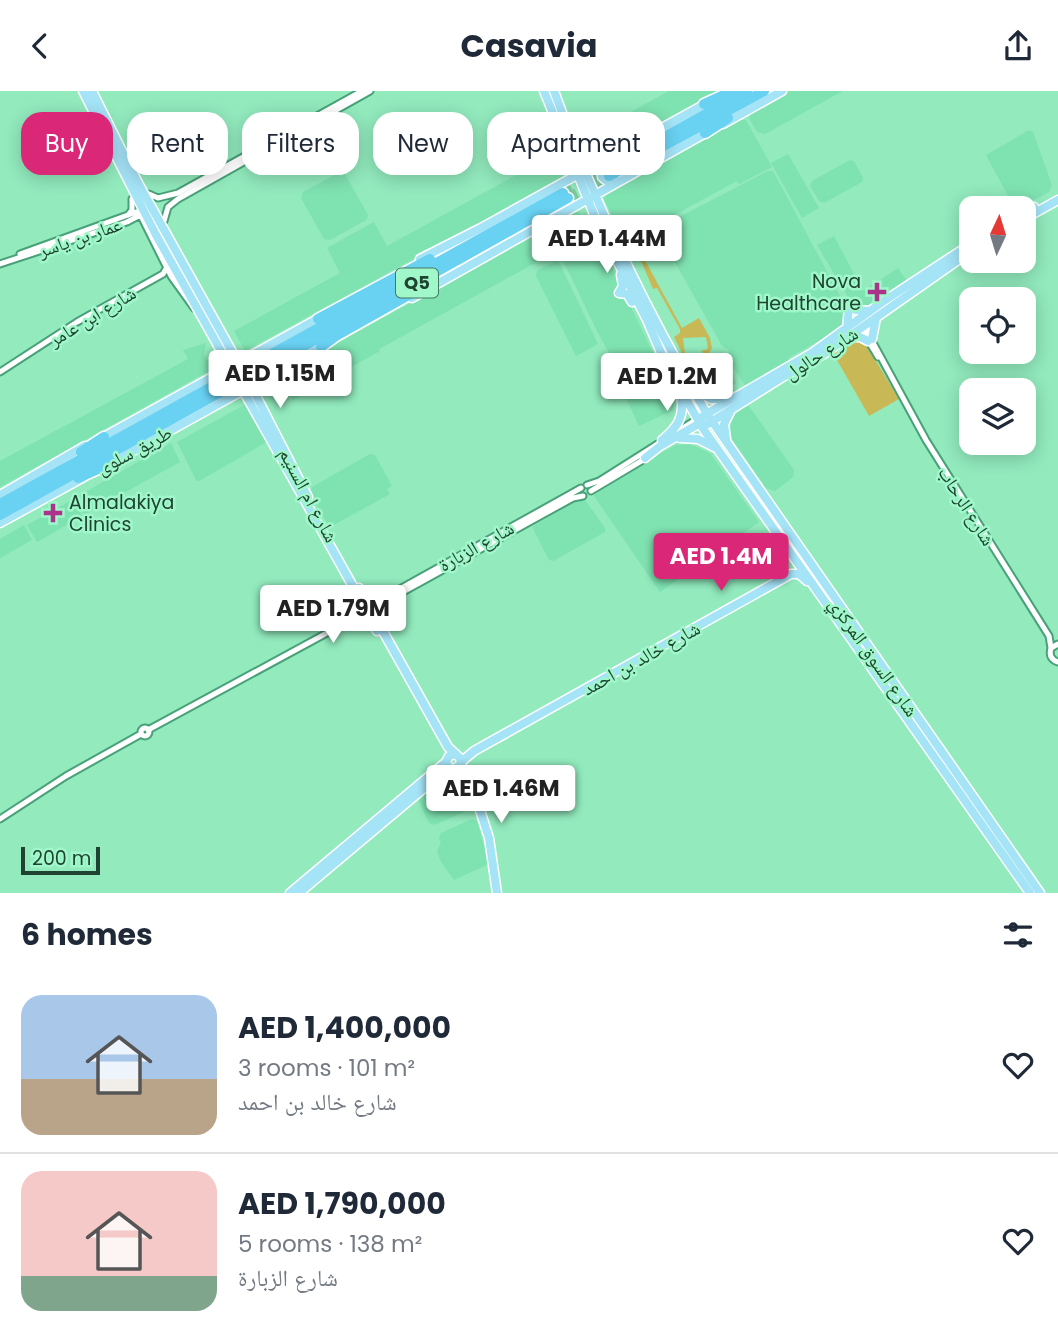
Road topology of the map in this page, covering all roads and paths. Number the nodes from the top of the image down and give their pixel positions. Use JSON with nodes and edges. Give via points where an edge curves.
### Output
{"nodes":[{"id":1,"x":90,"y":91,"type":"edge"},
{"id":2,"x":362,"y":91,"type":"edge"},
{"id":3,"x":370,"y":91,"type":"edge"},
{"id":4,"x":544,"y":91,"type":"edge"},
{"id":5,"x":728,"y":91,"type":"edge"},
{"id":6,"x":733,"y":91,"type":"edge"},
{"id":7,"x":747,"y":91,"type":"edge"},
{"id":8,"x":764,"y":91,"type":"edge"},
{"id":9,"x":773,"y":91,"type":"edge"},
{"id":10,"x":782,"y":91,"type":"edge"},
{"id":11,"x":559,"y":94,"type":"edge"},
{"id":12,"x":704,"y":104,"type":"junction"},
{"id":13,"x":550,"y":107,"type":"junction"},
{"id":14,"x":101,"y":112,"type":"edge"},
{"id":15,"x":329,"y":112,"type":"joint"},
{"id":16,"x":552,"y":112,"type":"edge"},
{"id":17,"x":553,"y":112,"type":"edge"},
{"id":18,"x":563,"y":112,"type":"edge"},
{"id":19,"x":665,"y":127,"type":"edge"},
{"id":20,"x":113,"y":129,"type":"edge"},
{"id":21,"x":118,"y":133,"type":"dead end"},
{"id":22,"x":705,"y":133,"type":"junction"},
{"id":23,"x":113,"y":134,"type":"edge"},
{"id":24,"x":665,"y":137,"type":"edge"},
{"id":25,"x":665,"y":141,"type":"edge"},
{"id":26,"x":242,"y":159,"type":"edge"},
{"id":27,"x":242,"y":160,"type":"edge"},
{"id":28,"x":120,"y":167,"type":"junction"},
{"id":29,"x":569,"y":175,"type":"edge"},
{"id":30,"x":579,"y":175,"type":"edge"},
{"id":31,"x":581,"y":175,"type":"edge"},
{"id":32,"x":593,"y":175,"type":"edge"},
{"id":33,"x":602,"y":175,"type":"tunnel mouth"},
{"id":34,"x":602,"y":175,"type":"edge"},
{"id":35,"x":619,"y":175,"type":"edge"},
{"id":36,"x":626,"y":178,"type":"junction"},
{"id":37,"x":588,"y":189,"type":"junction"},
{"id":38,"x":546,"y":191,"type":"junction"},
{"id":39,"x":1058,"y":194,"type":"edge"},
{"id":40,"x":146,"y":195,"type":"junction"},
{"id":41,"x":163,"y":198,"type":"junction"},
{"id":42,"x":565,"y":198,"type":"junction"},
{"id":43,"x":132,"y":199,"type":"junction"},
{"id":44,"x":1058,"y":200,"type":"edge"},
{"id":45,"x":1036,"y":205,"type":"edge"},
{"id":46,"x":168,"y":207,"type":"junction"},
{"id":47,"x":602,"y":209,"type":"junction"},
{"id":48,"x":142,"y":212,"type":"junction"},
{"id":49,"x":1036,"y":212,"type":"edge"},
{"id":50,"x":595,"y":217,"type":"junction"},
{"id":51,"x":127,"y":219,"type":"junction"},
{"id":52,"x":164,"y":221,"type":"dead end"},
{"id":53,"x":147,"y":227,"type":"junction"},
{"id":54,"x":156,"y":235,"type":"junction"},
{"id":55,"x":493,"y":236,"type":"junction"},
{"id":56,"x":171,"y":245,"type":"junction"},
{"id":57,"x":959,"y":251,"type":"edge"},
{"id":58,"x":183,"y":257,"type":"dead end"},
{"id":59,"x":959,"y":259,"type":"edge"},
{"id":60,"x":1,"y":261,"type":"edge"},
{"id":61,"x":164,"y":267,"type":"junction"},
{"id":62,"x":633,"y":274,"type":"junction"},
{"id":63,"x":195,"y":287,"type":"junction"},
{"id":64,"x":905,"y":287,"type":"junction"},
{"id":65,"x":874,"y":314,"type":"junction"},
{"id":66,"x":204,"y":318,"type":"junction"},
{"id":67,"x":318,"y":319,"type":"junction"},
{"id":68,"x":647,"y":320,"type":"junction"},
{"id":69,"x":861,"y":324,"type":"junction"},
{"id":70,"x":848,"y":333,"type":"junction"},
{"id":71,"x":870,"y":340,"type":"junction"},
{"id":72,"x":320,"y":347,"type":"junction"},
{"id":73,"x":221,"y":349,"type":"junction"},
{"id":74,"x":231,"y":349,"type":"junction"},
{"id":75,"x":815,"y":359,"type":"junction"},
{"id":76,"x":262,"y":361,"type":"junction"},
{"id":77,"x":284,"y":368,"type":"junction"},
{"id":78,"x":1,"y":373,"type":"edge"},
{"id":79,"x":241,"y":376,"type":"junction"},
{"id":80,"x":767,"y":378,"type":"junction"},
{"id":81,"x":217,"y":386,"type":"junction"},
{"id":82,"x":691,"y":388,"type":"junction"},
{"id":83,"x":679,"y":389,"type":"junction"},
{"id":84,"x":733,"y":398,"type":"junction"},
{"id":85,"x":258,"y":400,"type":"junction"},
{"id":86,"x":210,"y":409,"type":"junction"},
{"id":87,"x":254,"y":409,"type":"junction"},
{"id":88,"x":731,"y":409,"type":"junction"},
{"id":89,"x":704,"y":421,"type":"junction"},
{"id":90,"x":275,"y":433,"type":"junction"},
{"id":91,"x":163,"y":434,"type":"junction"},
{"id":92,"x":104,"y":437,"type":"joint"},
{"id":93,"x":680,"y":438,"type":"junction"},
{"id":94,"x":663,"y":440,"type":"junction"},
{"id":95,"x":729,"y":447,"type":"junction"},
{"id":96,"x":718,"y":451,"type":"junction"},
{"id":97,"x":645,"y":459,"type":"junction"},
{"id":98,"x":114,"y":462,"type":"junction"},
{"id":99,"x":586,"y":488,"type":"junction"},
{"id":100,"x":758,"y":490,"type":"junction"},
{"id":101,"x":0,"y":500,"type":"edge"},
{"id":102,"x":17,"y":505,"type":"junction"},
{"id":103,"x":0,"y":515,"type":"edge"},
{"id":104,"x":0,"y":523,"type":"edge"},
{"id":105,"x":787,"y":547,"type":"junction"},
{"id":106,"x":820,"y":593,"type":"junction"},
{"id":107,"x":368,"y":609,"type":"junction"},
{"id":108,"x":1049,"y":636,"type":"junction"},
{"id":109,"x":1058,"y":643,"type":"edge"},
{"id":110,"x":1051,"y":648,"type":"junction"},
{"id":111,"x":1058,"y":662,"type":"edge"},
{"id":112,"x":454,"y":762,"type":"junction"},
{"id":113,"x":0,"y":819,"type":"edge"},
{"id":114,"x":290,"y":893,"type":"edge"},
{"id":115,"x":299,"y":893,"type":"edge"},
{"id":116,"x":495,"y":893,"type":"edge"},
{"id":117,"x":1030,"y":893,"type":"edge"},
{"id":118,"x":1040,"y":893,"type":"edge"}],
"edges":[{"from":1,"to":14,"type":"main road"},
{"from":1,"to":28,"type":"main road"},
{"from":2,"to":15,"type":"street"},
{"from":3,"to":15,"type":"street"},
{"from":4,"to":13,"type":"main road"},
{"from":5,"to":12,"type":"main road"},
{"from":6,"to":12,"type":"highway"},
{"from":7,"to":24,"type":"highway","name":"طريق سلوى"},
{"from":8,"to":25,"type":"highway","name":"طريق سلوى"},
{"from":9,"to":22,"type":"highway"},
{"from":10,"to":22,"type":"main road","name":"طريق سلوى"},
{"from":11,"to":18,"type":"main road"},
{"from":12,"to":19,"type":"main road"},
{"from":13,"to":16,"type":"main road"},
{"from":13,"to":17,"type":"main road"},
{"from":20,"to":21,"type":"main road"},
{"from":22,"to":36,"type":"main road","name":"طريق سلوى"},
{"from":23,"to":40,"type":"main road"},
{"from":26,"to":41,"type":"street"},
{"from":27,"to":46,"type":"street"},
{"from":28,"to":40,"type":"main road","via":[[140,199]]},
{"from":28,"to":43,"type":"main road"},
{"from":28,"to":48,"type":"main road"},
{"from":29,"to":42,"type":"main road"},
{"from":30,"to":42,"type":"main road","name":"طريق سلوى"},
{"from":31,"to":37,"type":"main road"},
{"from":32,"to":37,"type":"main road"},
{"from":33,"to":36,"type":"main road","via":[[611,182]]},
{"from":34,"to":37,"type":"main road","name":"طريق سلوى"},
{"from":35,"to":36,"type":"main road","name":"طريق سلوى"},
{"from":36,"to":47,"type":"main road","via":[[605,193]]},
{"from":37,"to":42,"type":"main road"},
{"from":37,"to":42,"type":"main road","via":[[575,201]]},
{"from":37,"to":47,"type":"main road","name":"شارع السوق المركزي"},
{"from":37,"to":50,"type":"main road","name":"شارع السوق المركزي"},
{"from":37,"to":62,"type":"main road"},
{"from":38,"to":42,"type":"main road","name":"طريق سلوى"},
{"from":38,"to":42,"type":"main road","via":[[568,191],[572,199]]},
{"from":38,"to":67,"type":"main road","name":"طريق سلوى"},
{"from":39,"to":45,"type":"main road"},
{"from":40,"to":41,"type":"street"},
{"from":40,"to":48,"type":"street","name":"عمار بن ياسر"},
{"from":40,"to":56,"type":"main road"},
{"from":41,"to":46,"type":"street","via":[[160,205]]},
{"from":42,"to":50,"type":"main road"},
{"from":42,"to":55,"type":"highway","name":"طريق سلوى","number":"Q5"},
{"from":42,"to":72,"type":"main road","name":"طريق سلوى","via":[[520,236]]},
{"from":43,"to":48,"type":"main road"},
{"from":43,"to":51,"type":"street"},
{"from":44,"to":49,"type":"main road"},
{"from":46,"to":52,"type":"street"},
{"from":47,"to":62,"type":"main road","name":"شارع السوق المركزي"},
{"from":48,"to":51,"type":"street","name":"عمار بن ياسر"},
{"from":48,"to":53,"type":"street"},
{"from":48,"to":54,"type":"main road"},
{"from":48,"to":63,"type":"main road"},
{"from":50,"to":68,"type":"main road","name":"شارع السوق المركزي"},
{"from":51,"to":53,"type":"street"},
{"from":51,"to":60,"type":"street","name":"عمار بن ياسر"},
{"from":53,"to":61,"type":"street"},
{"from":54,"to":61,"type":"main road"},
{"from":54,"to":66,"type":"main road"},
{"from":55,"to":67,"type":"highway","via":[[418,265]]},
{"from":55,"to":72,"type":"highway","via":[[475,256]]},
{"from":55,"to":76,"type":"highway","name":"طريق سلوى","number":"Q5"},
{"from":56,"to":58,"type":"main road"},
{"from":56,"to":63,"type":"main road"},
{"from":57,"to":64,"type":"main road","name":"شارع حالول"},
{"from":59,"to":65,"type":"main road","name":"شارع حالول"},
{"from":61,"to":66,"type":"street"},
{"from":61,"to":78,"type":"street","name":"شارع ابن عامر"},
{"from":62,"to":82,"type":"main road","name":"شارع السوق المركزي"},
{"from":63,"to":74,"type":"main road"},
{"from":64,"to":65,"type":"main road","name":"شارع حالول","via":[[882,301]]},
{"from":64,"to":69,"type":"main road"},
{"from":65,"to":69,"type":"main road","name":"شارع حالول"},
{"from":65,"to":70,"type":"main road","via":[[852,309]]},
{"from":65,"to":71,"type":"main road"},
{"from":66,"to":73,"type":"main road"},
{"from":66,"to":79,"type":"main road"},
{"from":67,"to":76,"type":"main road","name":"طريق سلوى"},
{"from":68,"to":83,"type":"main road","name":"شارع السوق المركزي"},
{"from":68,"to":89,"type":"main road"},
{"from":69,"to":70,"type":"main road","name":"شارع حالول"},
{"from":69,"to":71,"type":"street","name":"شارع الرحاب"},
{"from":69,"to":75,"type":"main road"},
{"from":70,"to":71,"type":"main road"},
{"from":70,"to":75,"type":"main road","name":"شارع حالول"},
{"from":70,"to":80,"type":"main road","name":"شارع حالول"},
{"from":71,"to":108,"type":"street","name":"شارع الرحاب","via":[[926,440]]},
{"from":72,"to":77,"type":"main road","name":"طريق سلوى"},
{"from":73,"to":79,"type":"main road"},
{"from":73,"to":81,"type":"main road"},
{"from":74,"to":76,"type":"main road"},
{"from":74,"to":79,"type":"main road"},
{"from":75,"to":88,"type":"main road","name":"شارع حالول"},
{"from":76,"to":77,"type":"main road","name":"طريق سلوى"},
{"from":76,"to":77,"type":"main road","via":[[253,363],[256,372],[265,375]]},
{"from":76,"to":79,"type":"main road"},
{"from":76,"to":79,"type":"main road","name":"طريق سلوى"},
{"from":77,"to":85,"type":"main road","via":[[261,384]]},
{"from":79,"to":81,"type":"main road","name":"طريق سلوى"},
{"from":79,"to":81,"type":"main road","via":[[233,390]]},
{"from":79,"to":85,"type":"main road","name":"شارع ام السنيم"},
{"from":79,"to":86,"type":"main road","name":"طريق سلوى"},
{"from":79,"to":87,"type":"main road","name":"شارع ام السنيم"},
{"from":79,"to":90,"type":"main road"},
{"from":80,"to":84,"type":"main road","name":"شارع حالول"},
{"from":80,"to":89,"type":"main road"},
{"from":81,"to":91,"type":"main road"},
{"from":81,"to":92,"type":"main road","name":"طريق سلوى"},
{"from":81,"to":101,"type":"highway","name":"طريق سلوى"},
{"from":81,"to":102,"type":"highway","name":"طريق سلوى"},
{"from":82,"to":84,"type":"main road","via":[[711,399]]},
{"from":82,"to":89,"type":"main road","name":"شارع السوق المركزي"},
{"from":83,"to":89,"type":"main road","name":"شارع السوق المركزي"},
{"from":83,"to":94,"type":"main road","via":[[681,417]]},
{"from":84,"to":89,"type":"main road","name":"شارع حالول"},
{"from":85,"to":90,"type":"main road","name":"شارع ام السنيم"},
{"from":86,"to":87,"type":"main road","via":[[237,399]]},
{"from":86,"to":91,"type":"main road","name":"طريق سلوى"},
{"from":87,"to":107,"type":"main road","name":"شارع ام السنيم"},
{"from":88,"to":89,"type":"main road","name":"شارع حالول"},
{"from":88,"to":95,"type":"main road","via":[[724,429]]},
{"from":89,"to":93,"type":"street","name":"شارع الزبارة"},
{"from":89,"to":94,"type":"street","name":"شارع الزبارة"},
{"from":89,"to":95,"type":"main road","name":"شارع السوق المركزي"},
{"from":89,"to":96,"type":"main road","name":"شارع السوق المركزي"},
{"from":89,"to":97,"type":"main road"},
{"from":89,"to":100,"type":"main road","via":[[740,473]]},
{"from":90,"to":107,"type":"main road","name":"شارع ام السنيم"},
{"from":91,"to":98,"type":"main road","name":"طريق سلوى"},
{"from":92,"to":101,"type":"highway"},
{"from":93,"to":96,"type":"main road","via":[[698,439]]},
{"from":93,"to":97,"type":"street","name":"شارع الزبارة"},
{"from":94,"to":99,"type":"street","name":"شارع الزبارة"},
{"from":95,"to":100,"type":"main road","name":"شارع السوق المركزي"},
{"from":96,"to":105,"type":"main road","name":"شارع السوق المركزي"},
{"from":97,"to":99,"type":"street","name":"شارع الزبارة"},
{"from":98,"to":102,"type":"highway"},
{"from":98,"to":104,"type":"main road","name":"طريق سلوى"},
{"from":99,"to":107,"type":"street","name":"شارع الزبارة"},
{"from":99,"to":107,"type":"street","name":"شارع الزبارة","via":[[580,492],[583,496]]},
{"from":100,"to":118,"type":"main road","name":"شارع السوق المركزي"},
{"from":102,"to":103,"type":"highway","name":"طريق سلوى"},
{"from":105,"to":106,"type":"main road","name":"شارع السوق المركزي"},
{"from":105,"to":112,"type":"main road","name":"شارع خالد بن احمد","via":[[791,566],[776,578]]},
{"from":106,"to":112,"type":"main road","name":"شارع خالد بن احمد","via":[[802,575],[791,574]]},
{"from":106,"to":117,"type":"main road","name":"شارع السوق المركزي"},
{"from":107,"to":112,"type":"main road","name":"شارع ام السنيم"},
{"from":107,"to":113,"type":"street","name":"شارع الزبارة","via":[[148,730],[147,736],[141,734],[66,776]]},
{"from":108,"to":109,"type":"street","name":"شارع الرحاب"},
{"from":108,"to":110,"type":"street","name":"شارع الرحاب"},
{"from":109,"to":110,"type":"street"},
{"from":110,"to":111,"type":"street","name":"شارع الرحاب","via":[[1051,657]]},
{"from":112,"to":114,"type":"main road","name":"شارع خالد بن احمد"},
{"from":112,"to":115,"type":"main road","name":"شارع خالد بن احمد"},
{"from":112,"to":116,"type":"main road","name":"شارع ام السنيم","via":[[484,834]]}]}
